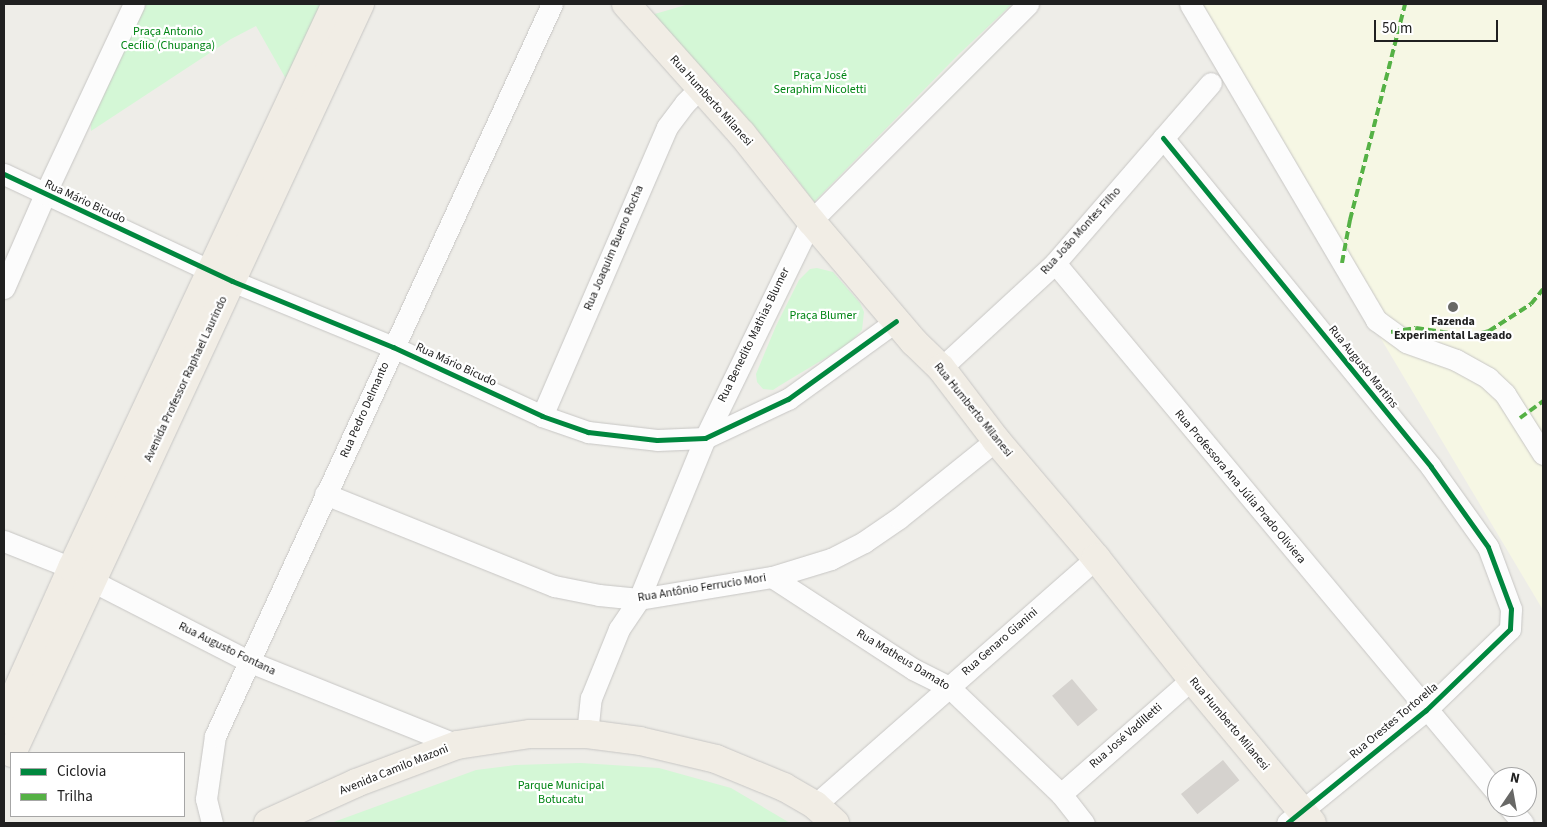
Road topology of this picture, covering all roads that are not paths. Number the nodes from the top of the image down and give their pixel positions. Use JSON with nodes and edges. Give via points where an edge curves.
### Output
{"nodes":[{"id":1,"x":134,"y":4,"type":"edge"},
{"id":2,"x":336,"y":4,"type":"edge"},
{"id":3,"x":360,"y":4,"type":"edge"},
{"id":4,"x":552,"y":4,"type":"edge"},
{"id":5,"x":626,"y":4,"type":"edge"},
{"id":6,"x":1028,"y":4,"type":"edge"},
{"id":7,"x":1190,"y":4,"type":"edge"},
{"id":8,"x":1211,"y":83,"type":"dead end"},
{"id":9,"x":700,"y":88,"type":"junction"},
{"id":10,"x":1163,"y":138,"type":"junction"},
{"id":11,"x":4,"y":174,"type":"edge"},
{"id":12,"x":45,"y":194,"type":"junction"},
{"id":13,"x":811,"y":221,"type":"junction"},
{"id":14,"x":1055,"y":263,"type":"junction"},
{"id":15,"x":222,"y":276,"type":"junction"},
{"id":16,"x":4,"y":288,"type":"edge"},
{"id":17,"x":896,"y":321,"type":"junction"},
{"id":18,"x":393,"y":347,"type":"junction"},
{"id":19,"x":941,"y":368,"type":"junction"},
{"id":20,"x":542,"y":416,"type":"junction"},
{"id":21,"x":704,"y":438,"type":"junction"},
{"id":22,"x":996,"y":440,"type":"junction"},
{"id":23,"x":1543,"y":454,"type":"edge"},
{"id":24,"x":325,"y":494,"type":"junction"},
{"id":25,"x":4,"y":541,"type":"edge"},
{"id":26,"x":1096,"y":558,"type":"junction"},
{"id":27,"x":82,"y":574,"type":"junction"},
{"id":28,"x":772,"y":577,"type":"junction"},
{"id":29,"x":639,"y":599,"type":"junction"},
{"id":30,"x":1510,"y":629,"type":"joint"},
{"id":31,"x":250,"y":662,"type":"junction"},
{"id":32,"x":1192,"y":679,"type":"junction"},
{"id":33,"x":949,"y":687,"type":"junction"},
{"id":34,"x":1426,"y":710,"type":"junction"},
{"id":35,"x":4,"y":720,"type":"edge"},
{"id":36,"x":587,"y":734,"type":"junction"},
{"id":37,"x":457,"y":745,"type":"junction"},
{"id":38,"x":13,"y":752,"type":"edge"},
{"id":39,"x":10,"y":758,"type":"edge"},
{"id":40,"x":4,"y":771,"type":"edge"},
{"id":41,"x":1487,"y":782,"type":"edge"},
{"id":42,"x":1061,"y":794,"type":"junction"},
{"id":43,"x":825,"y":814,"type":"edge"},
{"id":44,"x":1300,"y":819,"type":"edge"},
{"id":45,"x":212,"y":823,"type":"edge"},
{"id":46,"x":268,"y":823,"type":"edge"},
{"id":47,"x":1084,"y":823,"type":"edge"}],
"edges":[{"from":1,"to":12,"type":"street"},
{"from":2,"to":15,"type":"main road","name":"Avenida Professor Raphael Laurindo"},
{"from":3,"to":15,"type":"main road","name":"Avenida Professor Raphael Laurindo"},
{"from":4,"to":18,"type":"street","name":"Rua Pedro Delmanto"},
{"from":5,"to":9,"type":"main road","name":"Rua Humberto Milanesi"},
{"from":6,"to":13,"type":"street","name":"Rua Benedito Mathias Blumer"},
{"from":7,"to":23,"type":"street","via":[[1376,320],[1406,342],[1456,360],[1488,378],[1505,394]]},
{"from":8,"to":10,"type":"street","name":"Rua João Montes Filho"},
{"from":9,"to":13,"type":"main road","name":"Rua Humberto Milanesi","via":[[742,134]]},
{"from":9,"to":20,"type":"street","name":"Rua Joaquim Bueno Rocha","via":[[667,127]]},
{"from":10,"to":14,"type":"street","name":"Rua João Montes Filho"},
{"from":10,"to":30,"type":"street","name":"Rua Augusto Martins","via":[[1431,467],[1488,547],[1511,608]]},
{"from":11,"to":12,"type":"street","name":"Rua Mário Bicudo"},
{"from":12,"to":15,"type":"street","name":"Rua Mário Bicudo"},
{"from":12,"to":16,"type":"street"},
{"from":13,"to":17,"type":"main road","name":"Rua Humberto Milanesi"},
{"from":13,"to":21,"type":"street","name":"Rua Benedito Mathias Blumer"},
{"from":14,"to":19,"type":"street","name":"Rua João Montes Filho"},
{"from":14,"to":34,"type":"street","name":"Rua Professora Ana Júlia Prado Oliviera"},
{"from":15,"to":18,"type":"street","name":"Rua Mário Bicudo"},
{"from":15,"to":27,"type":"main road","name":"Avenida Professor Raphael Laurindo"},
{"from":17,"to":19,"type":"main road","name":"Rua Humberto Milanesi"},
{"from":17,"to":21,"type":"street","name":"Rua Mário Bicudo","via":[[788,399]]},
{"from":18,"to":20,"type":"street","name":"Rua Mário Bicudo"},
{"from":18,"to":24,"type":"street","name":"Rua Pedro Delmanto"},
{"from":19,"to":22,"type":"main road","name":"Rua Humberto Milanesi"},
{"from":20,"to":21,"type":"street","name":"Rua Mário Bicudo","via":[[588,432],[657,440]]},
{"from":21,"to":29,"type":"street","name":"Rua Benedito Mathias Blumer"},
{"from":22,"to":26,"type":"main road","name":"Rua Humberto Milanesi"},
{"from":22,"to":28,"type":"street","name":"Rua Antônio Ferrucio Mori","via":[[900,518],[864,542],[831,559]]},
{"from":24,"to":29,"type":"street","name":"Rua Antônio Ferrucio Mori","via":[[554,586]]},
{"from":24,"to":31,"type":"street","name":"Rua Pedro Delmanto"},
{"from":25,"to":27,"type":"street","name":"Rua Augusto Fontana"},
{"from":26,"to":32,"type":"main road","name":"Rua Humberto Milanesi"},
{"from":26,"to":33,"type":"street","name":"Rua Genaro Gianini"},
{"from":27,"to":31,"type":"street","name":"Rua Augusto Fontana"},
{"from":27,"to":35,"type":"main road","name":"Avenida Professor Raphael Laurindo"},
{"from":27,"to":38,"type":"main road","name":"Avenida Professor Raphael Laurindo"},
{"from":28,"to":29,"type":"street","name":"Rua Antônio Ferrucio Mori"},
{"from":28,"to":33,"type":"street","name":"Rua Matheus Damato","via":[[913,669]]},
{"from":29,"to":36,"type":"street","name":"Rua Benedito Mathias Blumer","via":[[619,629],[591,698]]},
{"from":30,"to":34,"type":"street","name":"Rua Orestes Tortorella"},
{"from":31,"to":37,"type":"street","name":"Rua Augusto Fontana"},
{"from":31,"to":45,"type":"street","name":"Rua Pedro Delmanto","via":[[215,736],[206,799]]},
{"from":32,"to":42,"type":"street","name":"Rua José Vadilletti"},
{"from":32,"to":44,"type":"main road","name":"Rua Humberto Milanesi"},
{"from":33,"to":42,"type":"street","name":"Rua Matheus Damato"},
{"from":33,"to":43,"type":"street","name":"Rua Genaro Gianini"},
{"from":34,"to":41,"type":"street","name":"Rua Professora Ana Júlia Prado Oliviera"},
{"from":34,"to":44,"type":"street","name":"Rua Orestes Tortorella"},
{"from":36,"to":37,"type":"main road","name":"Avenida Camilo Mazoni","via":[[530,734]]},
{"from":36,"to":43,"type":"main road","name":"Avenida Camilo Mazoni","via":[[640,741],[716,759],[784,787]]},
{"from":37,"to":46,"type":"main road","name":"Avenida Camilo Mazoni","via":[[356,783]]},
{"from":39,"to":40,"type":"main road","name":"Avenida Professor Raphael Laurindo"},
{"from":42,"to":47,"type":"street","name":"Rua Matheus Damato"}]}
